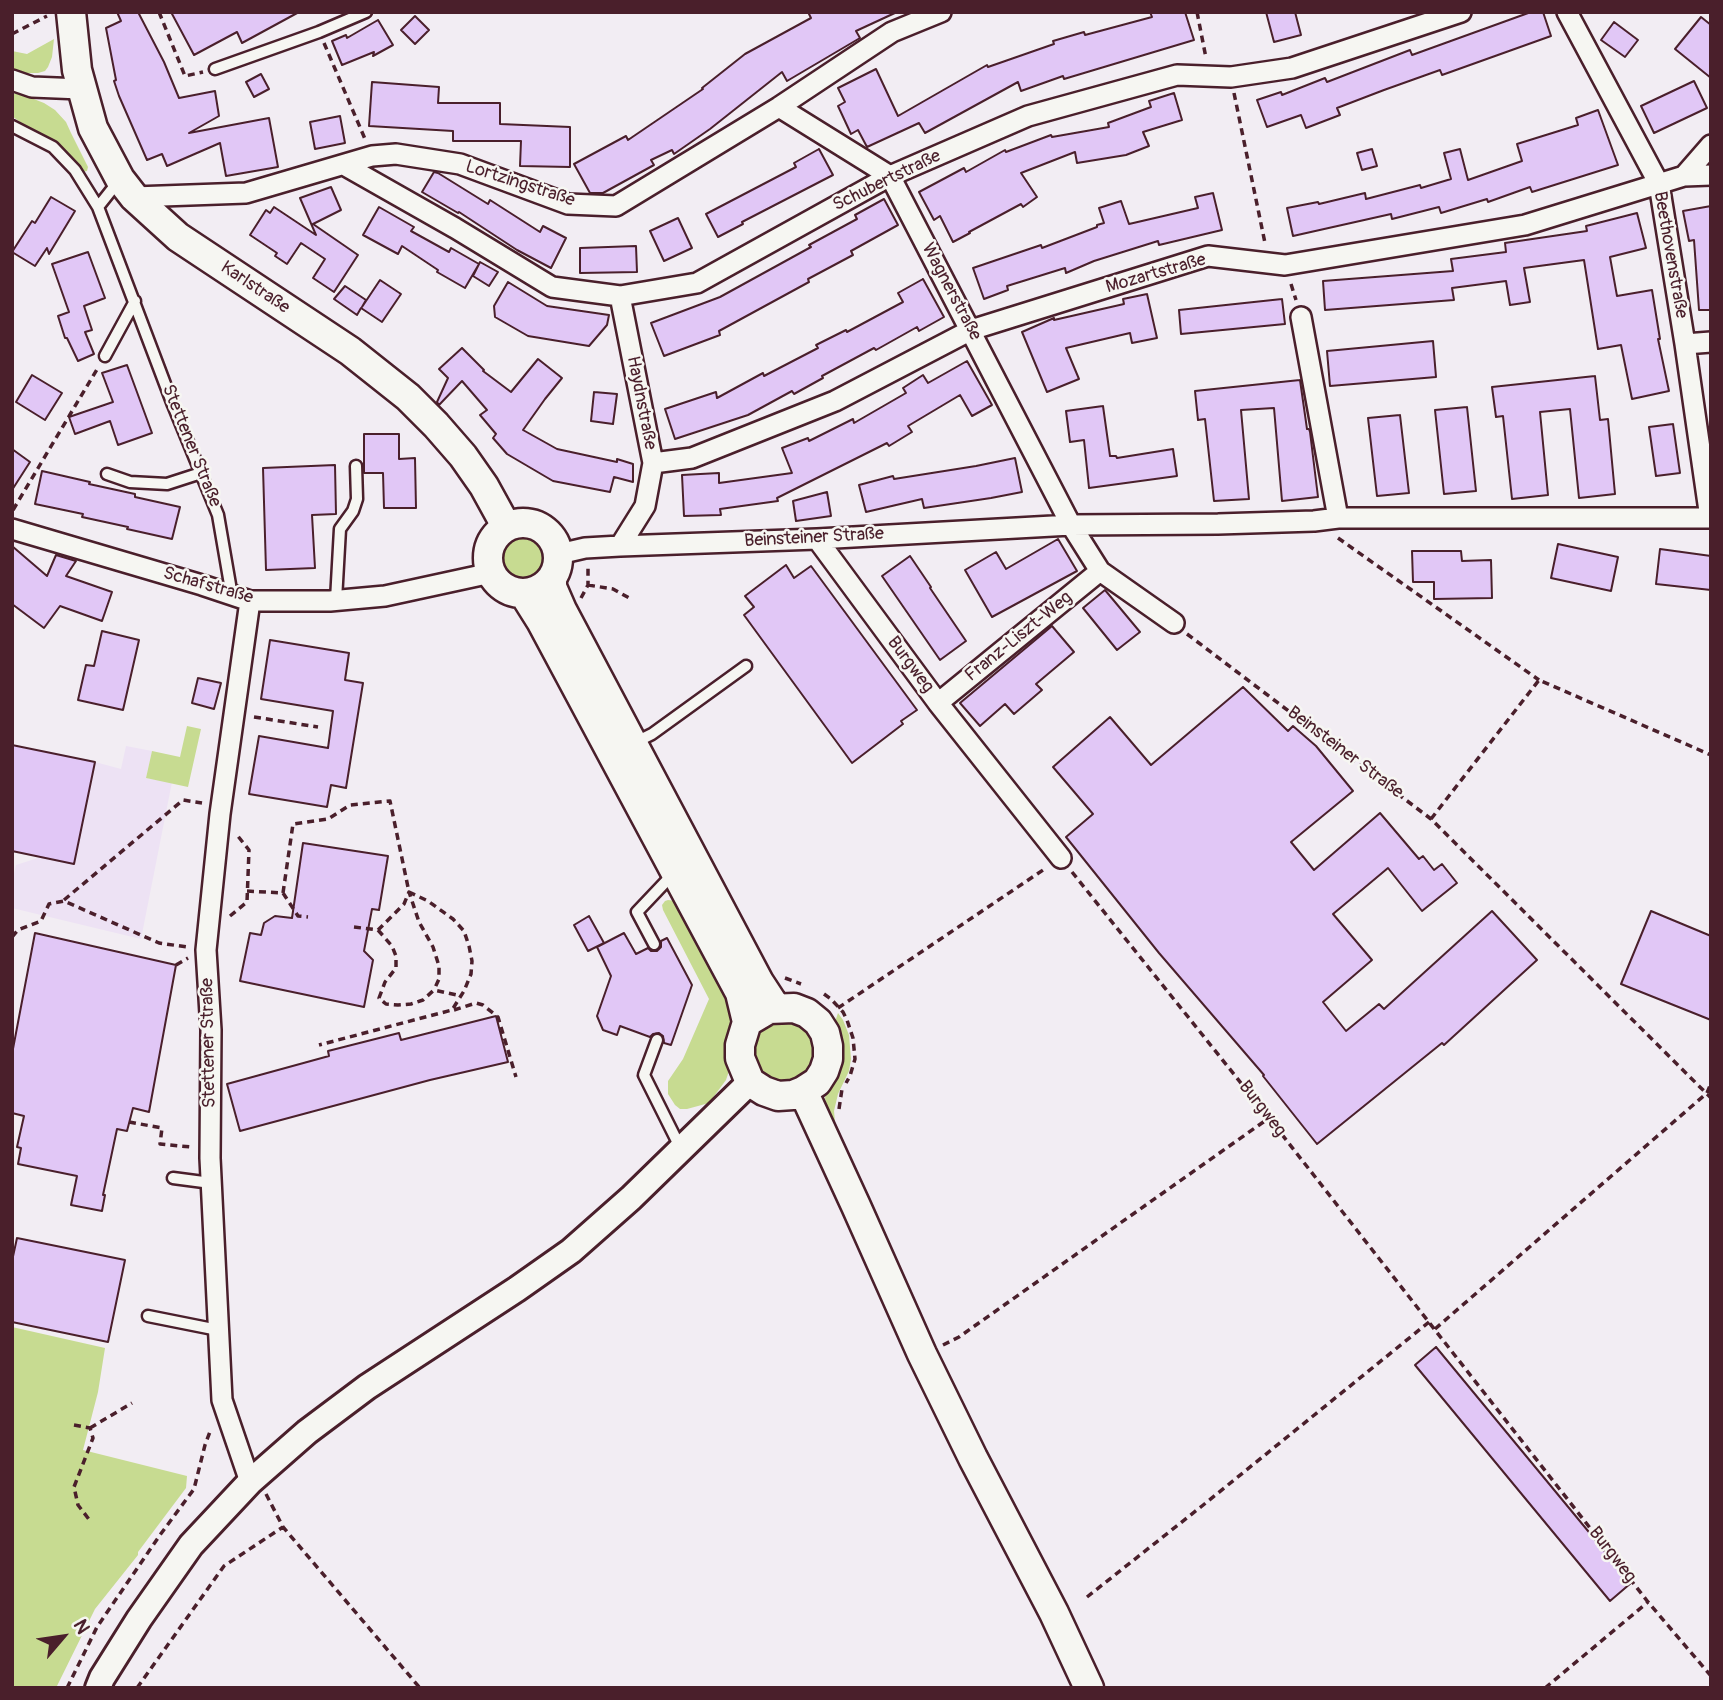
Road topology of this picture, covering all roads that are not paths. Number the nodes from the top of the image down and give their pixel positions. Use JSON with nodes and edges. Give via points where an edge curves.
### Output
{"nodes":[{"id":1,"x":71,"y":12,"type":"edge"},
{"id":2,"x":366,"y":12,"type":"edge"},
{"id":3,"x":941,"y":12,"type":"edge"},
{"id":4,"x":1461,"y":12,"type":"edge"},
{"id":5,"x":1567,"y":12,"type":"edge"},
{"id":6,"x":215,"y":69,"type":"road end"},
{"id":7,"x":12,"y":80,"type":"edge"},
{"id":8,"x":81,"y":89,"type":"junction"},
{"id":9,"x":779,"y":107,"type":"junction"},
{"id":10,"x":16,"y":132,"type":"edge"},
{"id":11,"x":1711,"y":145,"type":"edge"},
{"id":12,"x":344,"y":165,"type":"junction"},
{"id":13,"x":1711,"y":175,"type":"edge"},
{"id":14,"x":890,"y":176,"type":"junction"},
{"id":15,"x":1685,"y":176,"type":"junction"},
{"id":16,"x":1659,"y":184,"type":"junction"},
{"id":17,"x":127,"y":188,"type":"junction"},
{"id":18,"x":98,"y":207,"type":"junction"},
{"id":19,"x":620,"y":296,"type":"junction"},
{"id":20,"x":135,"y":301,"type":"junction"},
{"id":21,"x":1301,"y":317,"type":"road end"},
{"id":22,"x":971,"y":330,"type":"junction"},
{"id":23,"x":1711,"y":342,"type":"edge"},
{"id":24,"x":1685,"y":344,"type":"junction"},
{"id":25,"x":105,"y":356,"type":"road end"},
{"id":26,"x":653,"y":463,"type":"junction"},
{"id":27,"x":356,"y":466,"type":"dead end"},
{"id":28,"x":201,"y":473,"type":"junction"},
{"id":29,"x":107,"y":474,"type":"dead end"},
{"id":30,"x":1338,"y":518,"type":"junction"},
{"id":31,"x":1710,"y":518,"type":"edge"},
{"id":32,"x":1070,"y":525,"type":"junction"},
{"id":33,"x":506,"y":526,"type":"junction"},
{"id":34,"x":12,"y":528,"type":"edge"},
{"id":35,"x":817,"y":539,"type":"junction"},
{"id":36,"x":620,"y":546,"type":"junction"},
{"id":37,"x":555,"y":566,"type":"junction"},
{"id":38,"x":1100,"y":571,"type":"junction"},
{"id":39,"x":491,"y":573,"type":"junction"},
{"id":40,"x":524,"y":594,"type":"junction"},
{"id":41,"x":241,"y":599,"type":"junction"},
{"id":42,"x":336,"y":600,"type":"junction"},
{"id":43,"x":1174,"y":624,"type":"road end"},
{"id":44,"x":746,"y":666,"type":"dead end"},
{"id":45,"x":938,"y":703,"type":"junction"},
{"id":46,"x":634,"y":743,"type":"junction"},
{"id":47,"x":1061,"y":858,"type":"road end"},
{"id":48,"x":676,"y":872,"type":"junction"},
{"id":49,"x":654,"y":944,"type":"dead end"},
{"id":50,"x":776,"y":1008,"type":"junction"},
{"id":51,"x":747,"y":1022,"type":"junction"},
{"id":52,"x":657,"y":1040,"type":"dead end"},
{"id":53,"x":750,"y":1082,"type":"junction"},
{"id":54,"x":803,"y":1091,"type":"junction"},
{"id":55,"x":681,"y":1150,"type":"junction"},
{"id":56,"x":173,"y":1178,"type":"dead end"},
{"id":57,"x":211,"y":1183,"type":"junction"},
{"id":58,"x":148,"y":1316,"type":"dead end"},
{"id":59,"x":218,"y":1329,"type":"junction"},
{"id":60,"x":253,"y":1480,"type":"junction"},
{"id":61,"x":99,"y":1688,"type":"edge"},
{"id":62,"x":1089,"y":1688,"type":"edge"}],
"edges":[{"from":1,"to":8,"type":"main road","name":"Karlstraße"},
{"from":2,"to":6,"type":"lane"},
{"from":3,"to":9,"type":"street","name":"Lortzingstraße","via":[[892,32]]},
{"from":4,"to":14,"type":"street","name":"Schubertstraße","via":[[1292,68],[1231,77],[1177,75],[1028,116]]},
{"from":5,"to":16,"type":"street","name":"Beethovenstraße"},
{"from":7,"to":8,"type":"street","via":[[32,87]]},
{"from":8,"to":17,"type":"main road","name":"Karlstraße","via":[[93,128]]},
{"from":9,"to":12,"type":"street","name":"Lortzingstraße","via":[[616,206],[568,204],[460,164],[396,154]]},
{"from":9,"to":14,"type":"street"},
{"from":10,"to":18,"type":"lane","name":"Stettener Straße","via":[[53,147],[75,170]]},
{"from":11,"to":15,"type":"street"},
{"from":12,"to":17,"type":"street","name":"Lortzingstraße","via":[[246,193]]},
{"from":12,"to":19,"type":"street","name":"Schubertstraße","via":[[552,287]]},
{"from":13,"to":15,"type":"street","name":"Mozartstraße"},
{"from":14,"to":19,"type":"street","name":"Schubertstraße","via":[[697,283]]},
{"from":14,"to":22,"type":"street","name":"Wagnerstraße"},
{"from":15,"to":16,"type":"street","name":"Mozartstraße"},
{"from":16,"to":22,"type":"street","name":"Mozartstraße","via":[[1525,225],[1277,264],[1208,256]]},
{"from":16,"to":24,"type":"street","name":"Beethovenstraße"},
{"from":17,"to":18,"type":"lane"},
{"from":17,"to":33,"type":"main road","name":"Karlstraße","via":[[178,237],[350,351],[408,397],[463,456]]},
{"from":18,"to":20,"type":"lane","name":"Stettener Straße"},
{"from":19,"to":26,"type":"street","name":"Haydnstraße"},
{"from":20,"to":25,"type":"lane"},
{"from":20,"to":28,"type":"lane","name":"Stettener Straße"},
{"from":21,"to":30,"type":"street"},
{"from":22,"to":26,"type":"street","name":"Mozartstraße","via":[[835,401],[692,458]]},
{"from":22,"to":32,"type":"street","name":"Wagnerstraße"},
{"from":23,"to":24,"type":"street"},
{"from":24,"to":31,"type":"street","name":"Beethovenstraße"},
{"from":26,"to":36,"type":"street","name":"Haydnstraße","via":[[645,506]]},
{"from":27,"to":42,"type":"lane","via":[[357,499],[340,529]]},
{"from":28,"to":29,"type":"lane","via":[[167,484],[130,482]]},
{"from":28,"to":41,"type":"lane","name":"Stettener Straße"},
{"from":30,"to":31,"type":"street","name":"Beinsteiner Straße"},
{"from":30,"to":32,"type":"street","name":"Beinsteiner Straße"},
{"from":32,"to":35,"type":"street","name":"Beinsteiner Straße"},
{"from":32,"to":38,"type":"street"},
{"from":33,"to":37,"type":"main road","via":[[531,523],[550,534],[556,543]]},
{"from":33,"to":39,"type":"main road","via":[[488,551]]},
{"from":34,"to":41,"type":"street","name":"Schafstraße"},
{"from":35,"to":36,"type":"street","name":"Beinsteiner Straße"},
{"from":35,"to":45,"type":"street","name":"Burgweg"},
{"from":36,"to":37,"type":"street","name":"Beinsteiner Straße","via":[[585,548]]},
{"from":37,"to":40,"type":"main road","via":[[546,585]]},
{"from":37,"to":46,"type":"main road","via":[[552,587],[562,610]]},
{"from":38,"to":43,"type":"street"},
{"from":38,"to":45,"type":"street","name":"Franz-Liszt-Weg"},
{"from":39,"to":40,"type":"main road","via":[[505,588]]},
{"from":39,"to":42,"type":"street","name":"Schafstraße","via":[[385,596]]},
{"from":40,"to":48,"type":"main road"},
{"from":41,"to":42,"type":"street","name":"Schafstraße"},
{"from":41,"to":57,"type":"street","name":"Stettener Straße","via":[[234,714],[207,942]]},
{"from":44,"to":46,"type":"lane"},
{"from":45,"to":47,"type":"street","name":"Burgweg"},
{"from":46,"to":50,"type":"main road"},
{"from":48,"to":49,"type":"lane","via":[[637,912]]},
{"from":48,"to":51,"type":"main road","via":[[740,993]]},
{"from":50,"to":51,"type":"main road"},
{"from":50,"to":54,"type":"main road","via":[[807,1013],[825,1033],[828,1059],[824,1071]]},
{"from":51,"to":53,"type":"main road","via":[[740,1058]]},
{"from":52,"to":55,"type":"lane","via":[[644,1075]]},
{"from":53,"to":54,"type":"main road","via":[[778,1096]]},
{"from":53,"to":55,"type":"street"},
{"from":54,"to":62,"type":"main road","via":[[922,1354]]},
{"from":55,"to":60,"type":"street","via":[[571,1251],[367,1387]]},
{"from":56,"to":57,"type":"lane"},
{"from":57,"to":59,"type":"street","name":"Stettener Straße"},
{"from":58,"to":59,"type":"lane"},
{"from":59,"to":60,"type":"street","name":"Stettener Straße","via":[[222,1400]]},
{"from":60,"to":61,"type":"street","via":[[191,1545],[139,1619]]}]}
